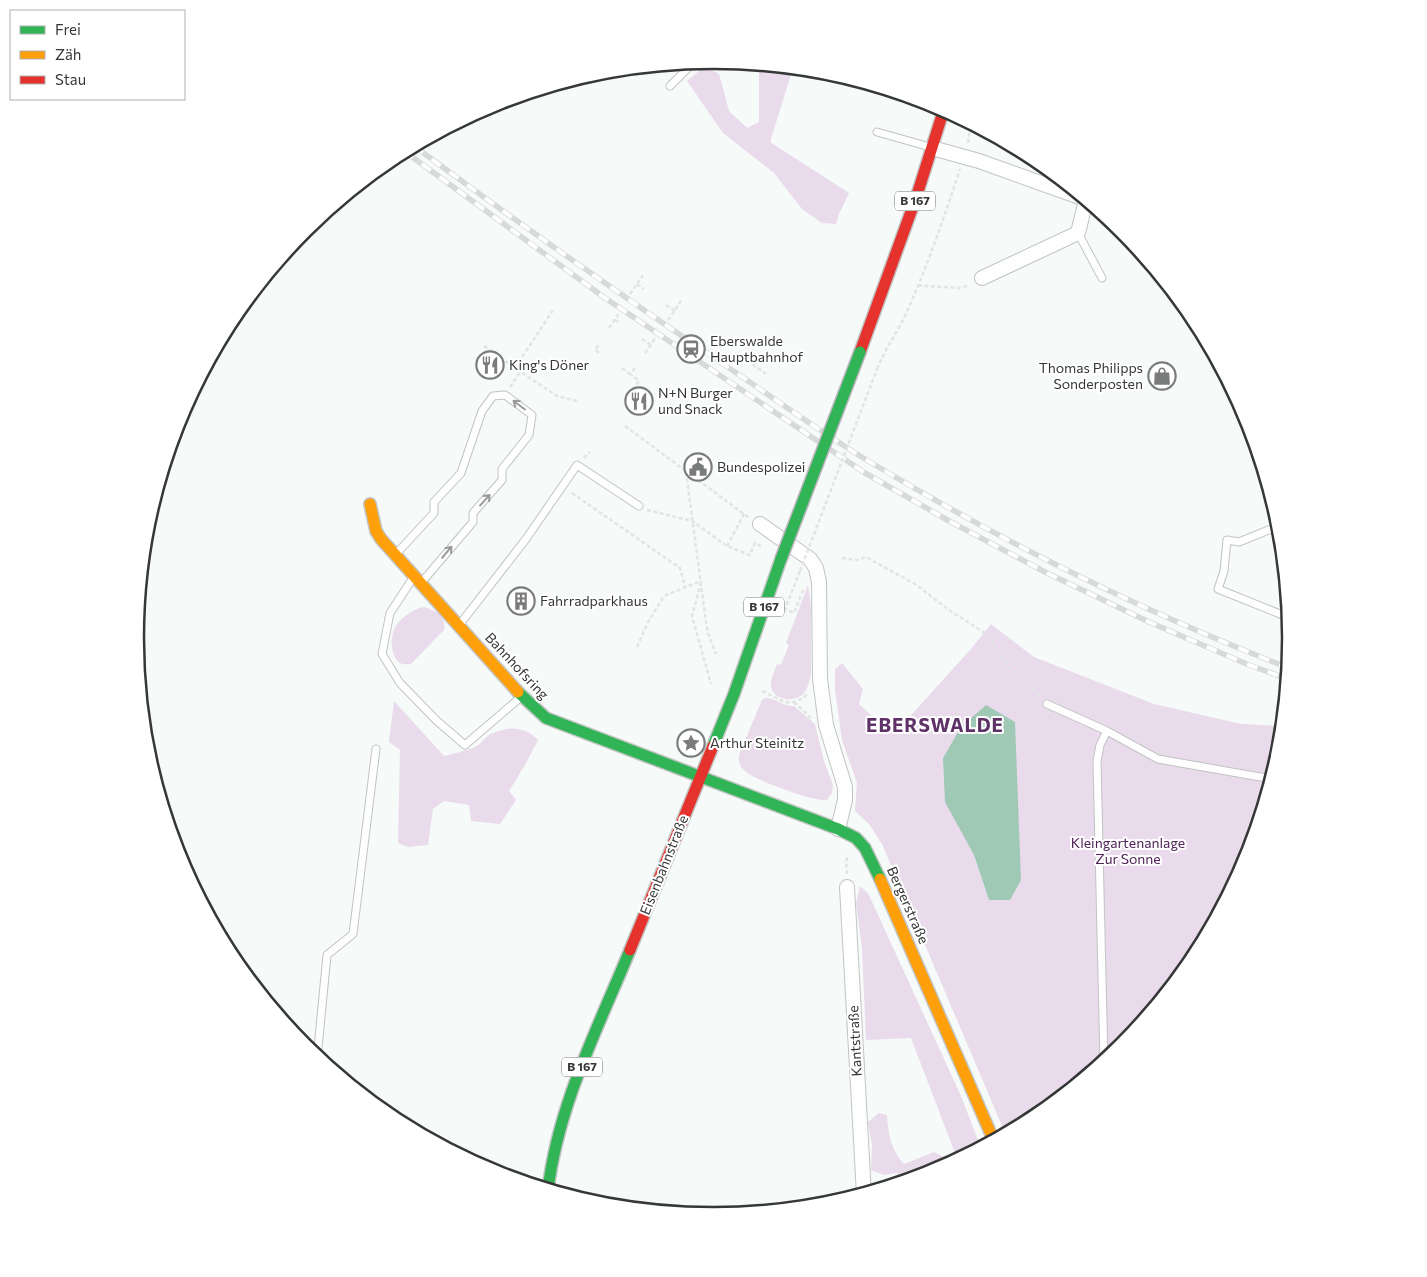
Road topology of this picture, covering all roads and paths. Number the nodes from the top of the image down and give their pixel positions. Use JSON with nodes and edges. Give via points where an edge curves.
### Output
{"nodes":[{"id":1,"x":686,"y":70,"type":"edge"},
{"id":2,"x":670,"y":86,"type":"dead end"},
{"id":3,"x":942,"y":117,"type":"edge"},
{"id":4,"x":970,"y":131,"type":"edge"},
{"id":5,"x":878,"y":132,"type":"dead end"},
{"id":6,"x":932,"y":148,"type":"junction"},
{"id":7,"x":964,"y":157,"type":"junction"},
{"id":8,"x":1063,"y":188,"type":"edge"},
{"id":9,"x":1084,"y":206,"type":"edge"},
{"id":10,"x":1078,"y":233,"type":"junction"},
{"id":11,"x":643,"y":275,"type":"dead end"},
{"id":12,"x":982,"y":278,"type":"dead end"},
{"id":13,"x":1102,"y":278,"type":"dead end"},
{"id":14,"x":637,"y":284,"type":"junction"},
{"id":15,"x":918,"y":284,"type":"junction"},
{"id":16,"x":962,"y":288,"type":"dead end"},
{"id":17,"x":644,"y":289,"type":"dead end"},
{"id":18,"x":630,"y":294,"type":"dead end"},
{"id":19,"x":681,"y":301,"type":"dead end"},
{"id":20,"x":666,"y":305,"type":"dead end"},
{"id":21,"x":553,"y":310,"type":"dead end"},
{"id":22,"x":675,"y":311,"type":"junction"},
{"id":23,"x":620,"y":312,"type":"dead end"},
{"id":24,"x":615,"y":320,"type":"junction"},
{"id":25,"x":668,"y":320,"type":"dead end"},
{"id":26,"x":620,"y":323,"type":"dead end"},
{"id":27,"x":609,"y":328,"type":"dead end"},
{"id":28,"x":656,"y":337,"type":"dead end"},
{"id":29,"x":642,"y":339,"type":"dead end"},
{"id":30,"x":600,"y":343,"type":"dead end"},
{"id":31,"x":651,"y":345,"type":"junction"},
{"id":32,"x":484,"y":346,"type":"dead end"},
{"id":33,"x":600,"y":353,"type":"dead end"},
{"id":34,"x":645,"y":353,"type":"dead end"},
{"id":35,"x":742,"y":357,"type":"dead end"},
{"id":36,"x":515,"y":368,"type":"junction"},
{"id":37,"x":622,"y":368,"type":"dead end"},
{"id":38,"x":635,"y":368,"type":"dead end"},
{"id":39,"x":520,"y":372,"type":"junction"},
{"id":40,"x":630,"y":374,"type":"junction"},
{"id":41,"x":766,"y":374,"type":"dead end"},
{"id":42,"x":632,"y":390,"type":"dead end"},
{"id":43,"x":505,"y":395,"type":"junction"},
{"id":44,"x":577,"y":401,"type":"dead end"},
{"id":45,"x":625,"y":426,"type":"dead end"},
{"id":46,"x":686,"y":472,"type":"junction"},
{"id":47,"x":562,"y":486,"type":"junction"},
{"id":48,"x":370,"y":504,"type":"dead end"},
{"id":49,"x":639,"y":506,"type":"joint"},
{"id":50,"x":744,"y":514,"type":"junction"},
{"id":51,"x":692,"y":521,"type":"junction"},
{"id":52,"x":760,"y":524,"type":"joint"},
{"id":53,"x":1272,"y":529,"type":"edge"},
{"id":54,"x":727,"y":546,"type":"junction"},
{"id":55,"x":761,"y":546,"type":"dead end"},
{"id":56,"x":395,"y":555,"type":"junction"},
{"id":57,"x":842,"y":558,"type":"dead end"},
{"id":58,"x":807,"y":579,"type":"dead end"},
{"id":59,"x":417,"y":580,"type":"junction"},
{"id":60,"x":701,"y":581,"type":"junction"},
{"id":61,"x":685,"y":587,"type":"junction"},
{"id":62,"x":1282,"y":615,"type":"edge"},
{"id":63,"x":460,"y":626,"type":"junction"},
{"id":64,"x":637,"y":647,"type":"dead end"},
{"id":65,"x":716,"y":654,"type":"dead end"},
{"id":66,"x":820,"y":678,"type":"junction"},
{"id":67,"x":711,"y":684,"type":"dead end"},
{"id":68,"x":762,"y":691,"type":"dead end"},
{"id":69,"x":522,"y":696,"type":"junction"},
{"id":70,"x":1047,"y":704,"type":"joint"},
{"id":71,"x":1107,"y":731,"type":"junction"},
{"id":72,"x":376,"y":749,"type":"dead end"},
{"id":73,"x":700,"y":777,"type":"junction"},
{"id":74,"x":1266,"y":778,"type":"edge"},
{"id":75,"x":838,"y":829,"type":"junction"},
{"id":76,"x":856,"y":838,"type":"junction"},
{"id":77,"x":847,"y":887,"type":"joint"},
{"id":78,"x":318,"y":1048,"type":"edge"},
{"id":79,"x":1104,"y":1053,"type":"edge"},
{"id":80,"x":991,"y":1136,"type":"edge"},
{"id":81,"x":549,"y":1184,"type":"edge"},
{"id":82,"x":864,"y":1188,"type":"edge"}],
"edges":[{"from":1,"to":2,"type":"lane"},
{"from":3,"to":6,"type":"main road","number":"B 167"},
{"from":4,"to":7,"type":"path"},
{"from":5,"to":6,"type":"lane"},
{"from":6,"to":7,"type":"street"},
{"from":6,"to":73,"type":"main road","name":"Eisenbahnstraße","number":"B 167","bridge":true,"via":[[737,687]]},
{"from":7,"to":8,"type":"street"},
{"from":7,"to":15,"type":"path"},
{"from":9,"to":10,"type":"street"},
{"from":10,"to":12,"type":"street"},
{"from":10,"to":13,"type":"lane"},
{"from":11,"to":14,"type":"path"},
{"from":14,"to":17,"type":"path"},
{"from":14,"to":18,"type":"path"},
{"from":15,"to":16,"type":"path"},
{"from":15,"to":58,"type":"path","bridge":true,"via":[[883,355],[785,609],[794,613]]},
{"from":19,"to":22,"type":"path"},
{"from":20,"to":22,"type":"path"},
{"from":21,"to":36,"type":"path"},
{"from":22,"to":25,"type":"path"},
{"from":23,"to":24,"type":"path"},
{"from":24,"to":26,"type":"path"},
{"from":24,"to":27,"type":"path"},
{"from":28,"to":31,"type":"path"},
{"from":29,"to":31,"type":"path"},
{"from":30,"to":33,"type":"path","via":[[596,350]]},
{"from":31,"to":34,"type":"path"},
{"from":32,"to":36,"type":"path"},
{"from":35,"to":41,"type":"path"},
{"from":36,"to":39,"type":"path"},
{"from":37,"to":40,"type":"path"},
{"from":38,"to":40,"type":"path"},
{"from":39,"to":43,"type":"path"},
{"from":39,"to":44,"type":"path","via":[[557,396]]},
{"from":40,"to":42,"type":"path","via":[[639,381]]},
{"from":43,"to":56,"type":"lane","via":[[493,396],[482,411],[461,473],[434,502],[434,513]]},
{"from":59,"to":43,"type":"lane","one_way":true,"via":[[473,522],[473,513],[502,480],[502,469],[529,435],[532,415]]},
{"from":45,"to":46,"type":"path"},
{"from":46,"to":50,"type":"path"},
{"from":46,"to":51,"type":"path"},
{"from":47,"to":49,"type":"lane","via":[[576,465]]},
{"from":47,"to":61,"type":"path","via":[[680,568]]},
{"from":47,"to":63,"type":"lane"},
{"from":48,"to":56,"type":"main road","name":"Bahnhofsring","via":[[376,531]]},
{"from":49,"to":51,"type":"path"},
{"from":50,"to":52,"type":"path"},
{"from":50,"to":54,"type":"path"},
{"from":51,"to":54,"type":"path"},
{"from":51,"to":60,"type":"path"},
{"from":52,"to":66,"type":"street","via":[[810,559],[816,568],[820,582]]},
{"from":53,"to":62,"type":"lane","via":[[1239,542],[1227,540],[1224,571],[1218,589]]},
{"from":54,"to":55,"type":"path","via":[[750,555],[755,543]]},
{"from":56,"to":59,"type":"main road","name":"Bahnhofsring"},
{"from":57,"to":70,"type":"path","via":[[857,560],[866,557],[915,584],[991,637],[1000,658]]},
{"from":59,"to":63,"type":"main road","name":"Bahnhofsring"},
{"from":59,"to":69,"type":"lane","via":[[390,613],[382,654],[400,683],[464,744]]},
{"from":60,"to":61,"type":"path"},
{"from":60,"to":65,"type":"path","via":[[708,634]]},
{"from":60,"to":67,"type":"path","via":[[692,616]]},
{"from":61,"to":64,"type":"path","via":[[664,596]]},
{"from":63,"to":69,"type":"main road","name":"Bahnhofsring"},
{"from":66,"to":68,"type":"path","via":[[798,701],[783,702]]},
{"from":66,"to":75,"type":"street","via":[[826,725],[845,787]]},
{"from":69,"to":73,"type":"main road","name":"Bahnhofsring","via":[[546,718]]},
{"from":70,"to":71,"type":"lane"},
{"from":71,"to":74,"type":"lane","via":[[1158,759]]},
{"from":71,"to":79,"type":"lane","via":[[1097,761]]},
{"from":72,"to":78,"type":"lane","via":[[353,934],[327,955]]},
{"from":73,"to":75,"type":"main road","name":"Bergerstraße"},
{"from":73,"to":81,"type":"main road","name":"Eisenbahnstraße","number":"B 167","via":[[566,1106]]},
{"from":75,"to":76,"type":"main road","name":"Bergerstraße"},
{"from":76,"to":77,"type":"path","via":[[846,861]]},
{"from":76,"to":80,"type":"main road","name":"Bergerstraße","via":[[865,848],[881,880]]},
{"from":77,"to":82,"type":"street","name":"Kantstraße"}]}
